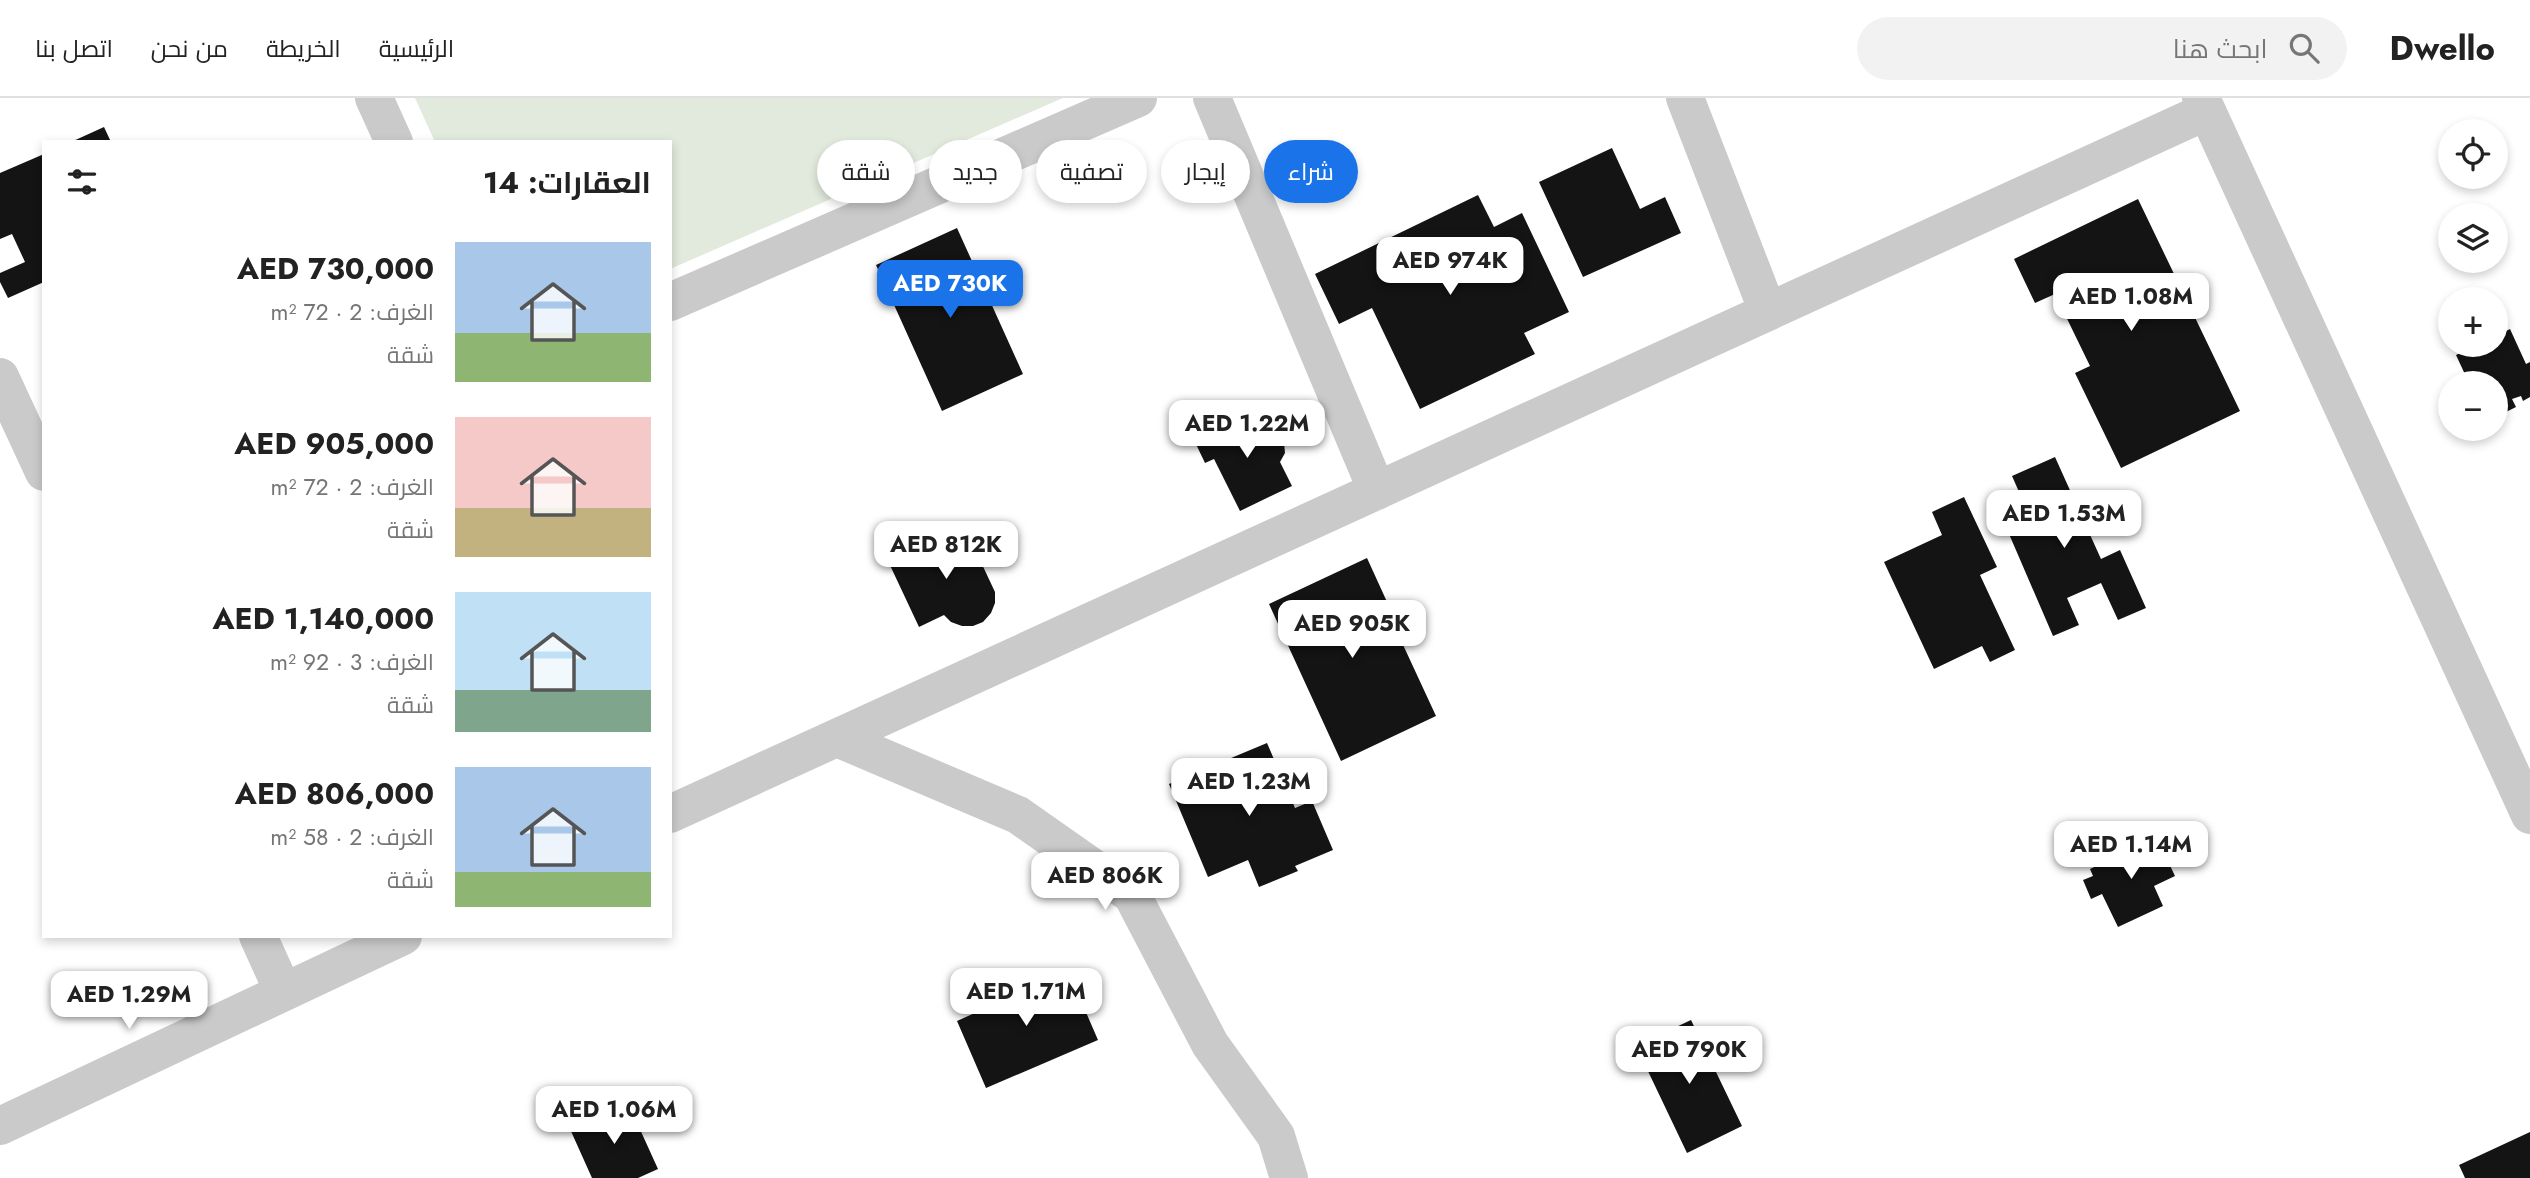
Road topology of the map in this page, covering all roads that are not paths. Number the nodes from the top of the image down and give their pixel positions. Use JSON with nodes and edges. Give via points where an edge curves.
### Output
{"nodes":[{"id":1,"x":374,"y":98,"type":"edge"},
{"id":2,"x":1138,"y":98,"type":"edge"},
{"id":3,"x":1212,"y":98,"type":"edge"},
{"id":4,"x":1685,"y":98,"type":"edge"},
{"id":5,"x":2204,"y":105,"type":"edge"},
{"id":6,"x":393,"y":140,"type":"edge"},
{"id":7,"x":672,"y":301,"type":"edge"},
{"id":8,"x":1768,"y":312,"type":"junction"},
{"id":9,"x":0,"y":377,"type":"edge"},
{"id":10,"x":42,"y":468,"type":"edge"},
{"id":11,"x":1377,"y":491,"type":"junction"},
{"id":12,"x":837,"y":738,"type":"junction"},
{"id":13,"x":2525,"y":792,"type":"edge"},
{"id":14,"x":672,"y":813,"type":"edge"},
{"id":15,"x":259,"y":938,"type":"edge"},
{"id":16,"x":399,"y":938,"type":"edge"},
{"id":17,"x":284,"y":991,"type":"junction"},
{"id":18,"x":0,"y":1126,"type":"edge"},
{"id":19,"x":1289,"y":1178,"type":"edge"}],
"edges":[{"from":1,"to":6,"type":"street"},
{"from":2,"to":7,"type":"street"},
{"from":3,"to":11,"type":"street"},
{"from":4,"to":8,"type":"street"},
{"from":5,"to":8,"type":"street"},
{"from":5,"to":13,"type":"street"},
{"from":8,"to":11,"type":"street"},
{"from":9,"to":10,"type":"street"},
{"from":11,"to":12,"type":"street"},
{"from":12,"to":14,"type":"street"},
{"from":12,"to":19,"type":"street","via":[[1018,815],[1132,895],[1210,1044],[1276,1136]]},
{"from":15,"to":17,"type":"street"},
{"from":16,"to":17,"type":"street"},
{"from":17,"to":18,"type":"street"}]}
